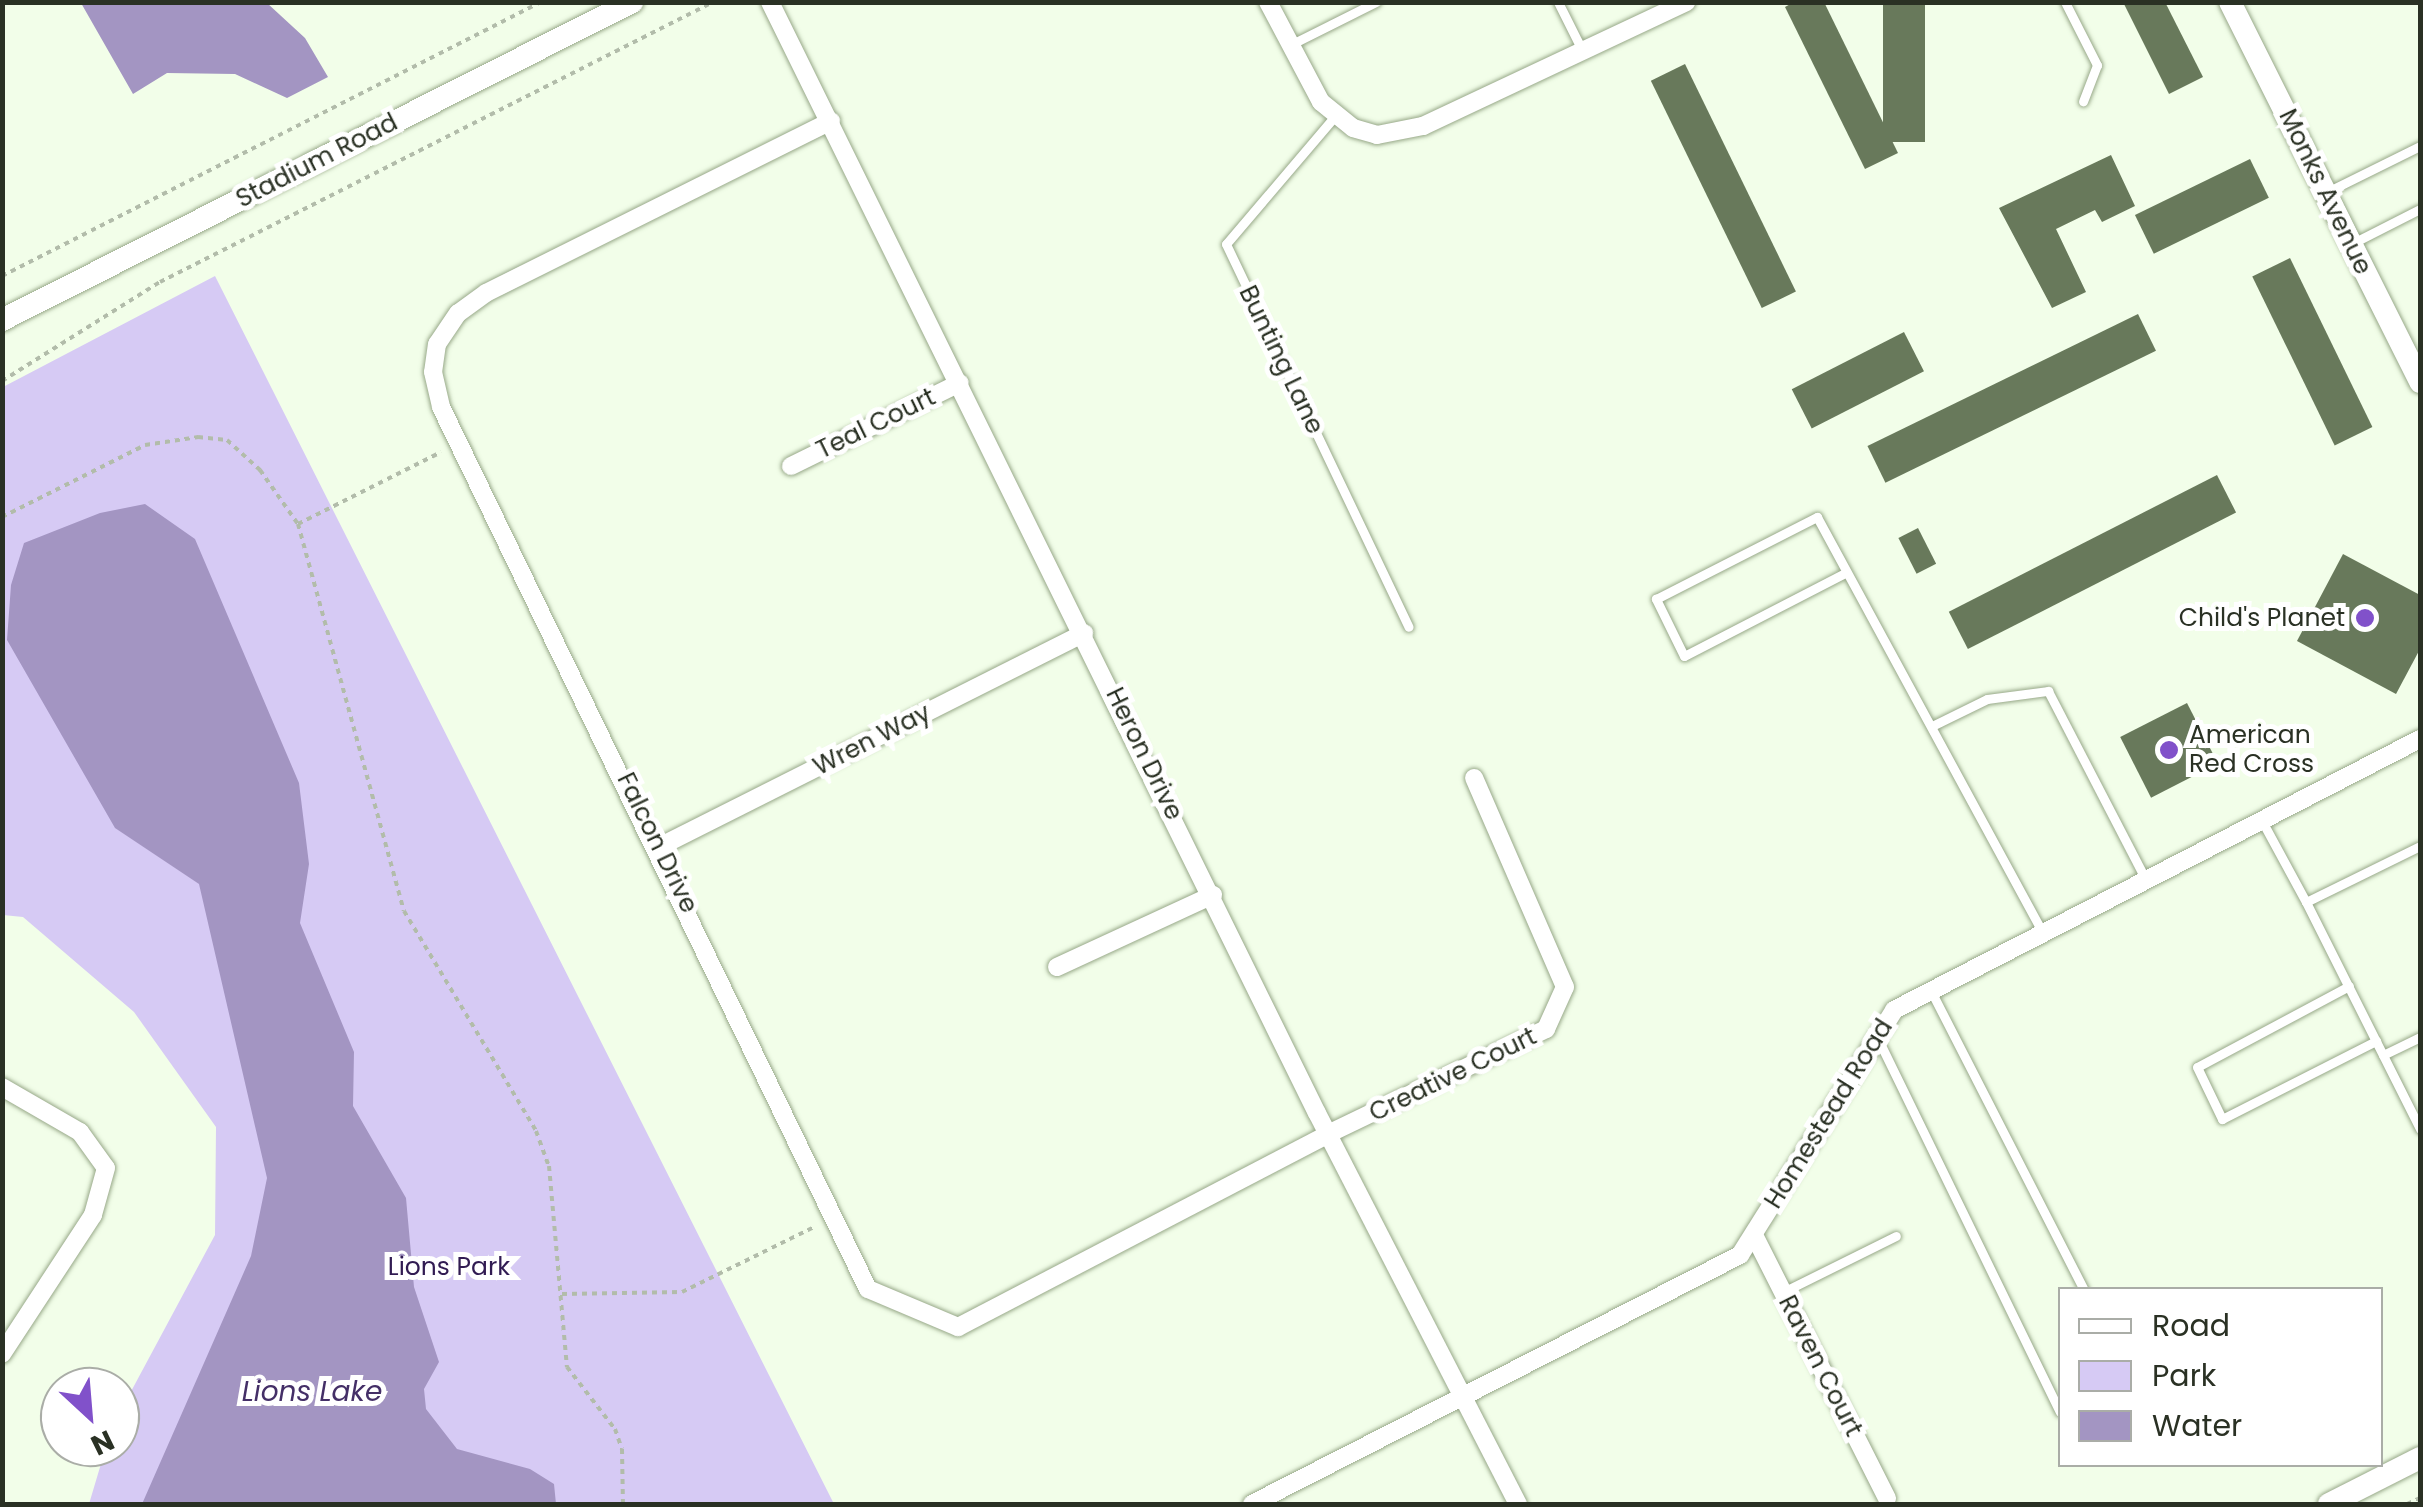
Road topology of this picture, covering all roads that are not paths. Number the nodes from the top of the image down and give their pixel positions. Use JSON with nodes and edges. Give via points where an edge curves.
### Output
{"nodes":[{"id":1,"x":632,"y":2,"type":"edge"},
{"id":2,"x":770,"y":2,"type":"edge"},
{"id":3,"x":1268,"y":2,"type":"edge"},
{"id":4,"x":1376,"y":2,"type":"edge"},
{"id":5,"x":1558,"y":2,"type":"edge"},
{"id":6,"x":1686,"y":2,"type":"edge"},
{"id":7,"x":2065,"y":2,"type":"edge"},
{"id":8,"x":2230,"y":2,"type":"edge"},
{"id":9,"x":1290,"y":45,"type":"junction"},
{"id":10,"x":1581,"y":48,"type":"junction"},
{"id":11,"x":2083,"y":100,"type":"dead end"},
{"id":12,"x":1335,"y":116,"type":"junction"},
{"id":13,"x":831,"y":121,"type":"junction"},
{"id":14,"x":2420,"y":146,"type":"edge"},
{"id":15,"x":2326,"y":192,"type":"junction"},
{"id":16,"x":2420,"y":210,"type":"edge"},
{"id":17,"x":2351,"y":244,"type":"junction"},
{"id":18,"x":2,"y":320,"type":"edge"},
{"id":19,"x":2420,"y":382,"type":"edge"},
{"id":20,"x":960,"y":383,"type":"junction"},
{"id":21,"x":791,"y":466,"type":"dead end"},
{"id":22,"x":1845,"y":572,"type":"junction"},
{"id":23,"x":1409,"y":627,"type":"dead end"},
{"id":24,"x":1084,"y":633,"type":"junction"},
{"id":25,"x":1932,"y":726,"type":"junction"},
{"id":26,"x":2420,"y":739,"type":"edge"},
{"id":27,"x":1474,"y":778,"type":"dead end"},
{"id":28,"x":2262,"y":821,"type":"junction"},
{"id":29,"x":2420,"y":846,"type":"edge"},
{"id":30,"x":659,"y":847,"type":"junction"},
{"id":31,"x":2146,"y":880,"type":"junction"},
{"id":32,"x":1213,"y":895,"type":"junction"},
{"id":33,"x":2306,"y":902,"type":"junction"},
{"id":34,"x":2043,"y":933,"type":"junction"},
{"id":35,"x":1057,"y":967,"type":"dead end"},
{"id":36,"x":2348,"y":986,"type":"junction"},
{"id":37,"x":1930,"y":991,"type":"junction"},
{"id":38,"x":1877,"y":1037,"type":"junction"},
{"id":39,"x":2420,"y":1037,"type":"edge"},
{"id":40,"x":2376,"y":1041,"type":"junction"},
{"id":41,"x":2383,"y":1055,"type":"junction"},
{"id":42,"x":2,"y":1087,"type":"edge"},
{"id":43,"x":2420,"y":1129,"type":"edge"},
{"id":44,"x":1328,"y":1134,"type":"junction"},
{"id":45,"x":1754,"y":1235,"type":"junction"},
{"id":46,"x":1896,"y":1236,"type":"dead end"},
{"id":47,"x":2082,"y":1287,"type":"edge"},
{"id":48,"x":1783,"y":1292,"type":"junction"},
{"id":49,"x":2,"y":1354,"type":"edge"},
{"id":50,"x":1463,"y":1394,"type":"junction"},
{"id":51,"x":2058,"y":1408,"type":"edge"},
{"id":52,"x":2420,"y":1458,"type":"edge"},
{"id":53,"x":1883,"y":1502,"type":"edge"},
{"id":54,"x":1252,"y":1504,"type":"edge"},
{"id":55,"x":1518,"y":1504,"type":"edge"},
{"id":56,"x":2329,"y":1504,"type":"edge"}],
"edges":[{"from":1,"to":18,"type":"street","name":"Stadium Road"},
{"from":2,"to":13,"type":"street","name":"Heron Drive"},
{"from":3,"to":9,"type":"street"},
{"from":4,"to":9,"type":"lane"},
{"from":5,"to":10,"type":"lane"},
{"from":6,"to":10,"type":"street"},
{"from":7,"to":11,"type":"lane","via":[[2097,65]]},
{"from":8,"to":15,"type":"street","name":"Monks Avenue"},
{"from":9,"to":12,"type":"street"},
{"from":10,"to":12,"type":"street","via":[[1400,134],[1365,131]]},
{"from":12,"to":23,"type":"lane","name":"Bunting Lane","via":[[1226,244]]},
{"from":13,"to":20,"type":"street","name":"Heron Drive"},
{"from":13,"to":30,"type":"street","name":"Falcon Drive","via":[[486,292],[458,313],[437,344],[433,372],[458,443]]},
{"from":14,"to":15,"type":"lane"},
{"from":15,"to":17,"type":"street","name":"Monks Avenue"},
{"from":16,"to":17,"type":"lane"},
{"from":17,"to":19,"type":"street","name":"Monks Avenue"},
{"from":20,"to":21,"type":"street","name":"Teal Court"},
{"from":20,"to":24,"type":"street","name":"Heron Drive"},
{"from":22,"to":22,"type":"lane","via":[[1817,517],[1656,599],[1684,656]]},
{"from":22,"to":25,"type":"lane"},
{"from":24,"to":30,"type":"street","name":"Wren Way"},
{"from":24,"to":32,"type":"street","name":"Heron Drive"},
{"from":25,"to":31,"type":"lane","via":[[1987,699],[2048,691]]},
{"from":25,"to":34,"type":"lane"},
{"from":26,"to":28,"type":"street","name":"Homestead Road"},
{"from":27,"to":44,"type":"street","name":"Creative Court","via":[[1565,987],[1546,1030]]},
{"from":28,"to":31,"type":"street","name":"Homestead Road"},
{"from":28,"to":33,"type":"lane"},
{"from":29,"to":33,"type":"lane"},
{"from":30,"to":44,"type":"street","name":"Falcon Drive","via":[[868,1289],[958,1326]]},
{"from":31,"to":34,"type":"street","name":"Homestead Road"},
{"from":32,"to":35,"type":"street"},
{"from":32,"to":44,"type":"street","name":"Heron Drive"},
{"from":33,"to":36,"type":"lane"},
{"from":34,"to":37,"type":"street","name":"Homestead Road"},
{"from":36,"to":40,"type":"lane"},
{"from":36,"to":40,"type":"lane","via":[[2198,1068],[2222,1119]]},
{"from":37,"to":38,"type":"street","name":"Homestead Road","via":[[1894,1010]]},
{"from":37,"to":47,"type":"lane"},
{"from":38,"to":45,"type":"street","name":"Homestead Road"},
{"from":38,"to":51,"type":"lane"},
{"from":39,"to":41,"type":"lane"},
{"from":40,"to":41,"type":"lane"},
{"from":41,"to":43,"type":"lane"},
{"from":42,"to":49,"type":"street","via":[[80,1132],[106,1168],[93,1215]]},
{"from":44,"to":50,"type":"street","name":"Heron Drive"},
{"from":45,"to":48,"type":"street","name":"Raven Court"},
{"from":45,"to":50,"type":"street","name":"Homestead Road","via":[[1740,1255]]},
{"from":46,"to":48,"type":"lane"},
{"from":48,"to":53,"type":"street","name":"Raven Court"},
{"from":50,"to":54,"type":"street","name":"Homestead Road"},
{"from":50,"to":55,"type":"street","name":"Heron Drive"},
{"from":52,"to":56,"type":"street"}]}
